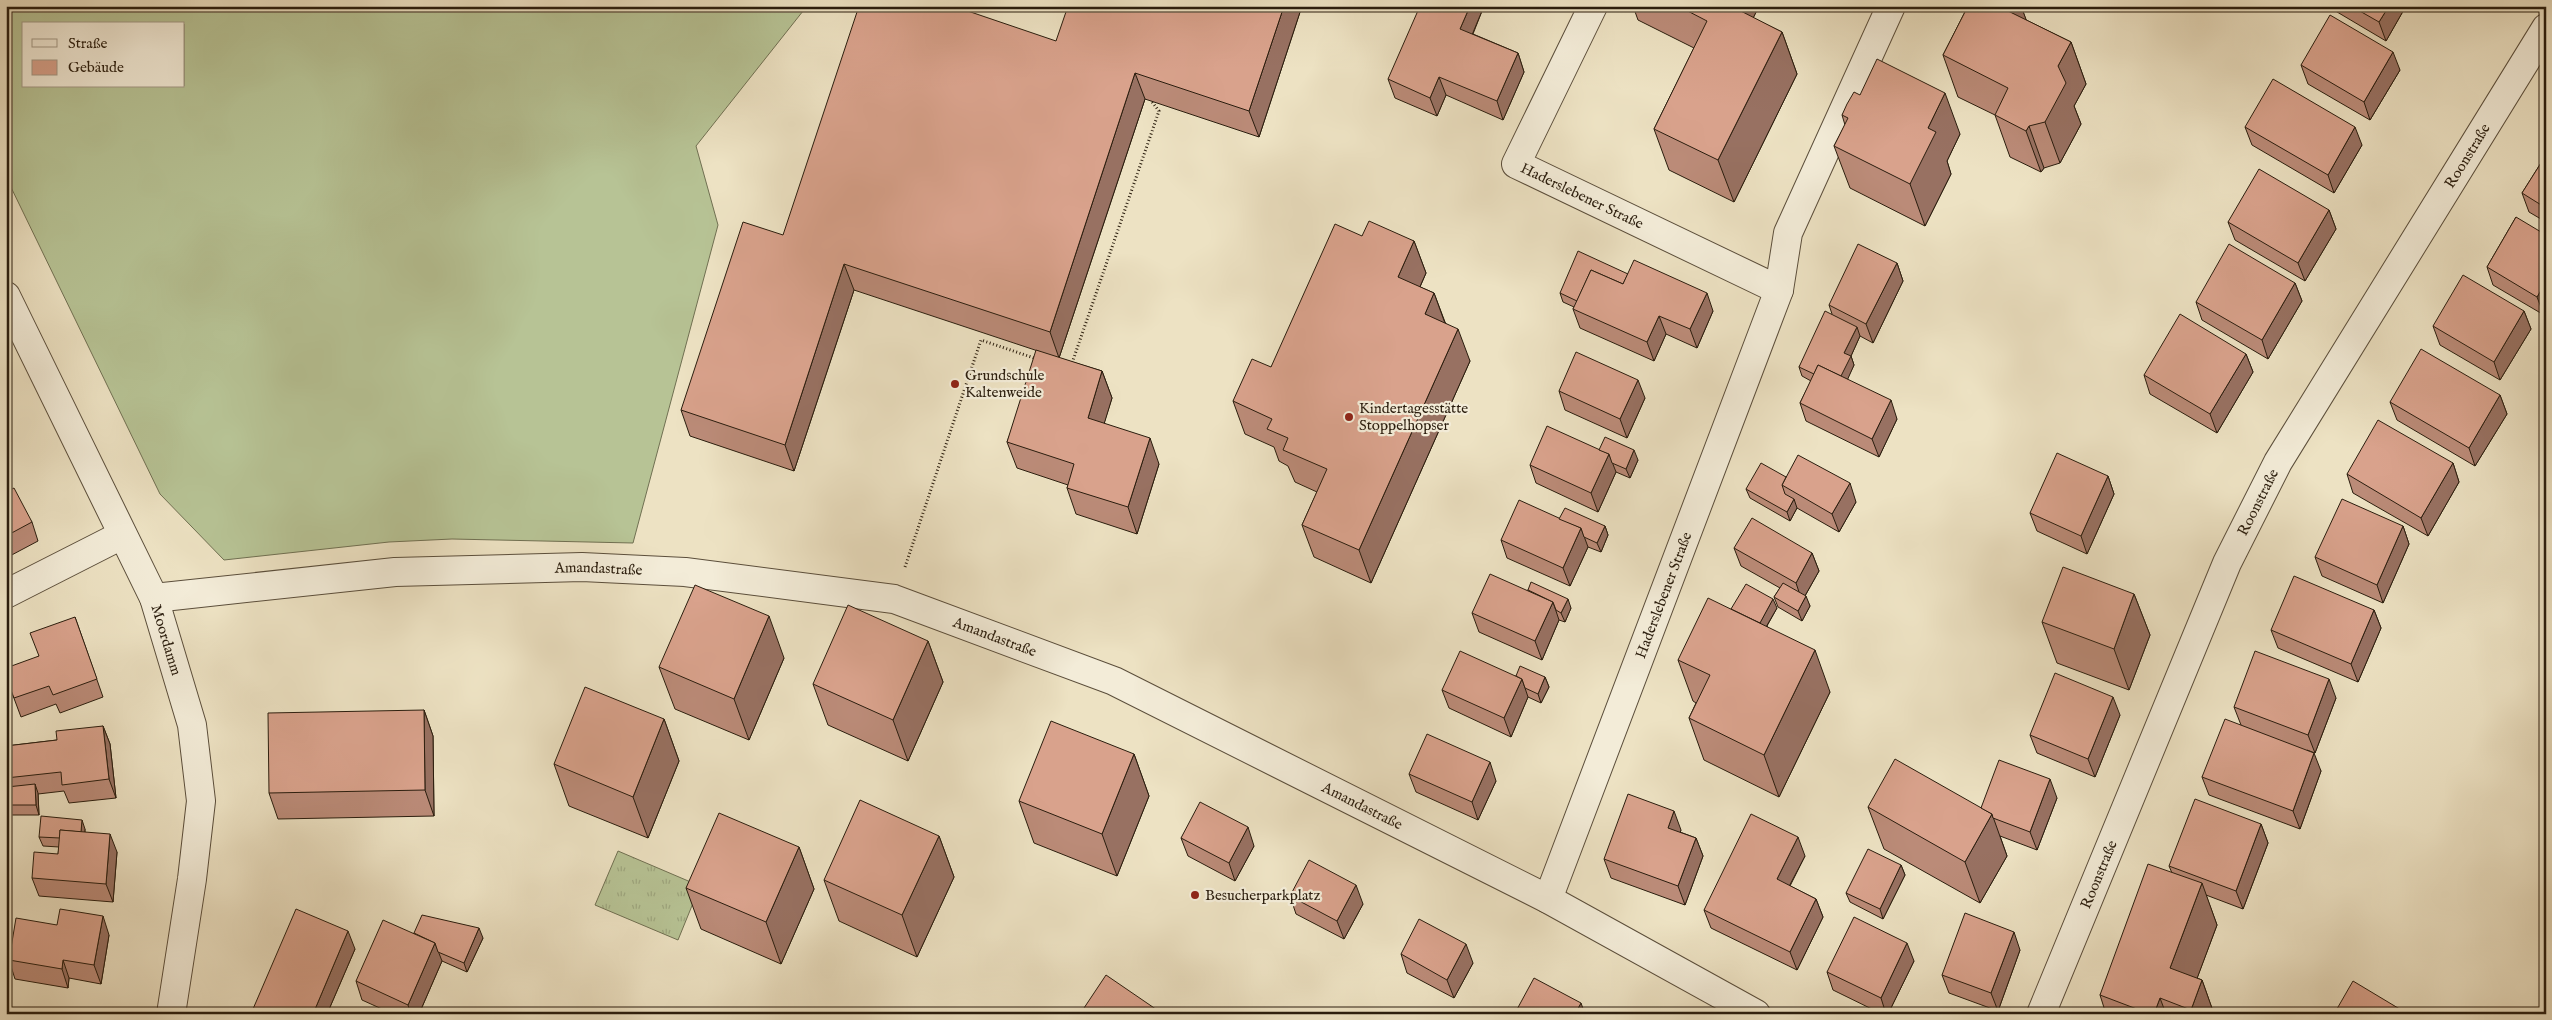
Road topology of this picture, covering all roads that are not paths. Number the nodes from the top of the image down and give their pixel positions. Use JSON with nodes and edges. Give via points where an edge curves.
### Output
{"nodes":[{"id":1,"x":1593,"y":6,"type":"edge"},
{"id":2,"x":1891,"y":6,"type":"edge"},
{"id":3,"x":2546,"y":28,"type":"edge"},
{"id":4,"x":1779,"y":290,"type":"junction"},
{"id":5,"x":6,"y":296,"type":"edge"},
{"id":6,"x":122,"y":535,"type":"junction"},
{"id":7,"x":6,"y":594,"type":"edge"},
{"id":8,"x":154,"y":598,"type":"junction"},
{"id":9,"x":1548,"y":900,"type":"junction"},
{"id":10,"x":171,"y":1014,"type":"edge"},
{"id":11,"x":1756,"y":1014,"type":"edge"},
{"id":12,"x":2041,"y":1014,"type":"edge"}],
"edges":[{"from":1,"to":4,"type":"street","name":"Haderslebener Straße","via":[[1516,164]]},
{"from":2,"to":4,"type":"street","name":"Haderslebener Straße","via":[[1788,233]]},
{"from":3,"to":12,"type":"street","name":"Roonstraße","via":[[2278,462],[2227,563]]},
{"from":4,"to":9,"type":"street","name":"Haderslebener Straße"},
{"from":5,"to":6,"type":"street","name":"Moordamm"},
{"from":6,"to":7,"type":"street"},
{"from":6,"to":8,"type":"street","name":"Moordamm"},
{"from":8,"to":9,"type":"street","name":"Amandastraße","via":[[394,572],[582,567],[685,572],[894,599],[1114,681]]},
{"from":8,"to":10,"type":"street","name":"Moordamm","via":[[192,724],[201,801]]},
{"from":9,"to":11,"type":"street","name":"Amandastraße"}]}
